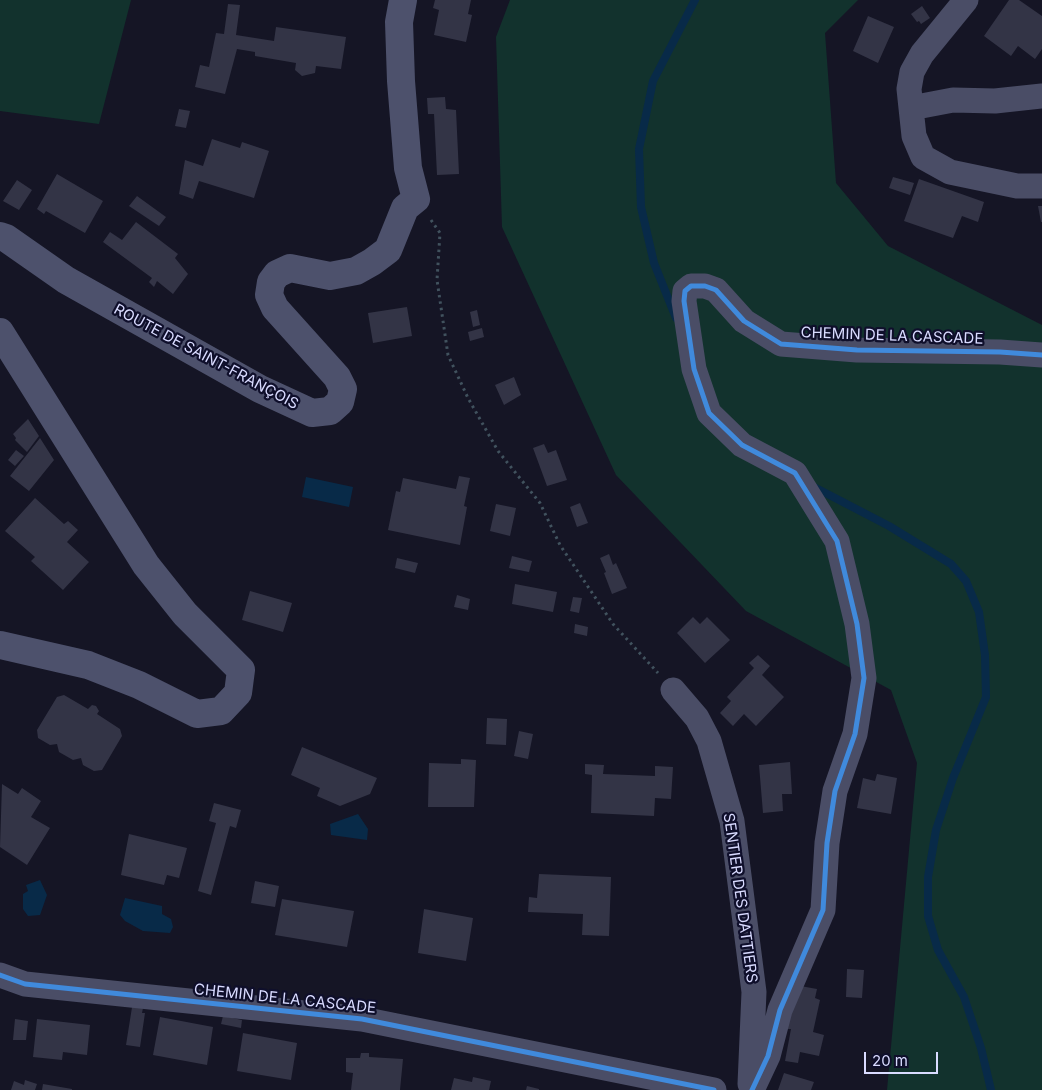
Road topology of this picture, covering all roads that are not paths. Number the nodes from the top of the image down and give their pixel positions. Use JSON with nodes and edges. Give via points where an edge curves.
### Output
{"nodes":[{"id":1,"x":403,"y":0,"type":"edge"},
{"id":2,"x":966,"y":0,"type":"edge"},
{"id":3,"x":1042,"y":96,"type":"edge"},
{"id":4,"x":911,"y":108,"type":"junction"},
{"id":5,"x":1042,"y":186,"type":"edge"},
{"id":6,"x":0,"y":236,"type":"edge"},
{"id":7,"x":0,"y":332,"type":"edge"},
{"id":8,"x":1042,"y":355,"type":"edge"},
{"id":9,"x":0,"y":645,"type":"edge"},
{"id":10,"x":673,"y":690,"type":"road end"},
{"id":11,"x":0,"y":975,"type":"edge"},
{"id":12,"x":714,"y":1090,"type":"edge"},
{"id":13,"x":751,"y":1090,"type":"edge"}],
"edges":[{"from":1,"to":6,"type":"main road","name":"ROUTE DE SAINT-FRANÇOIS","via":[[399,22],[401,81],[408,168],[416,199],[404,208],[388,250],[356,271],[330,276],[290,268],[276,274],[271,282],[269,295],[275,308],[337,377],[343,389],[340,402],[330,411],[312,413],[260,389],[66,280]]},
{"from":2,"to":4,"type":"street","via":[[922,54],[912,72],[909,89]]},
{"from":3,"to":4,"type":"street","via":[[995,101],[953,100]]},
{"from":4,"to":5,"type":"street","via":[[914,136],[923,158],[950,172],[1017,186]]},
{"from":7,"to":9,"type":"main road","via":[[146,565],[185,614],[241,670],[238,693],[221,711],[198,714],[88,665]]},
{"from":8,"to":13,"type":"street","name":"CHEMIN DE LA CASCADE","via":[[857,350],[781,344],[744,321],[716,290],[691,286],[686,291],[684,301],[694,369],[709,413],[742,445],[795,474],[837,541],[858,624],[864,678],[855,734],[835,791],[827,843],[823,910],[780,1010],[768,1056]]},
{"from":10,"to":13,"type":"street","name":"SENTIER DES DATTIERS","via":[[697,718],[708,741],[732,821],[754,992]]},
{"from":11,"to":12,"type":"street","name":"CHEMIN DE LA CASCADE","via":[[25,984],[362,1019]]}]}
